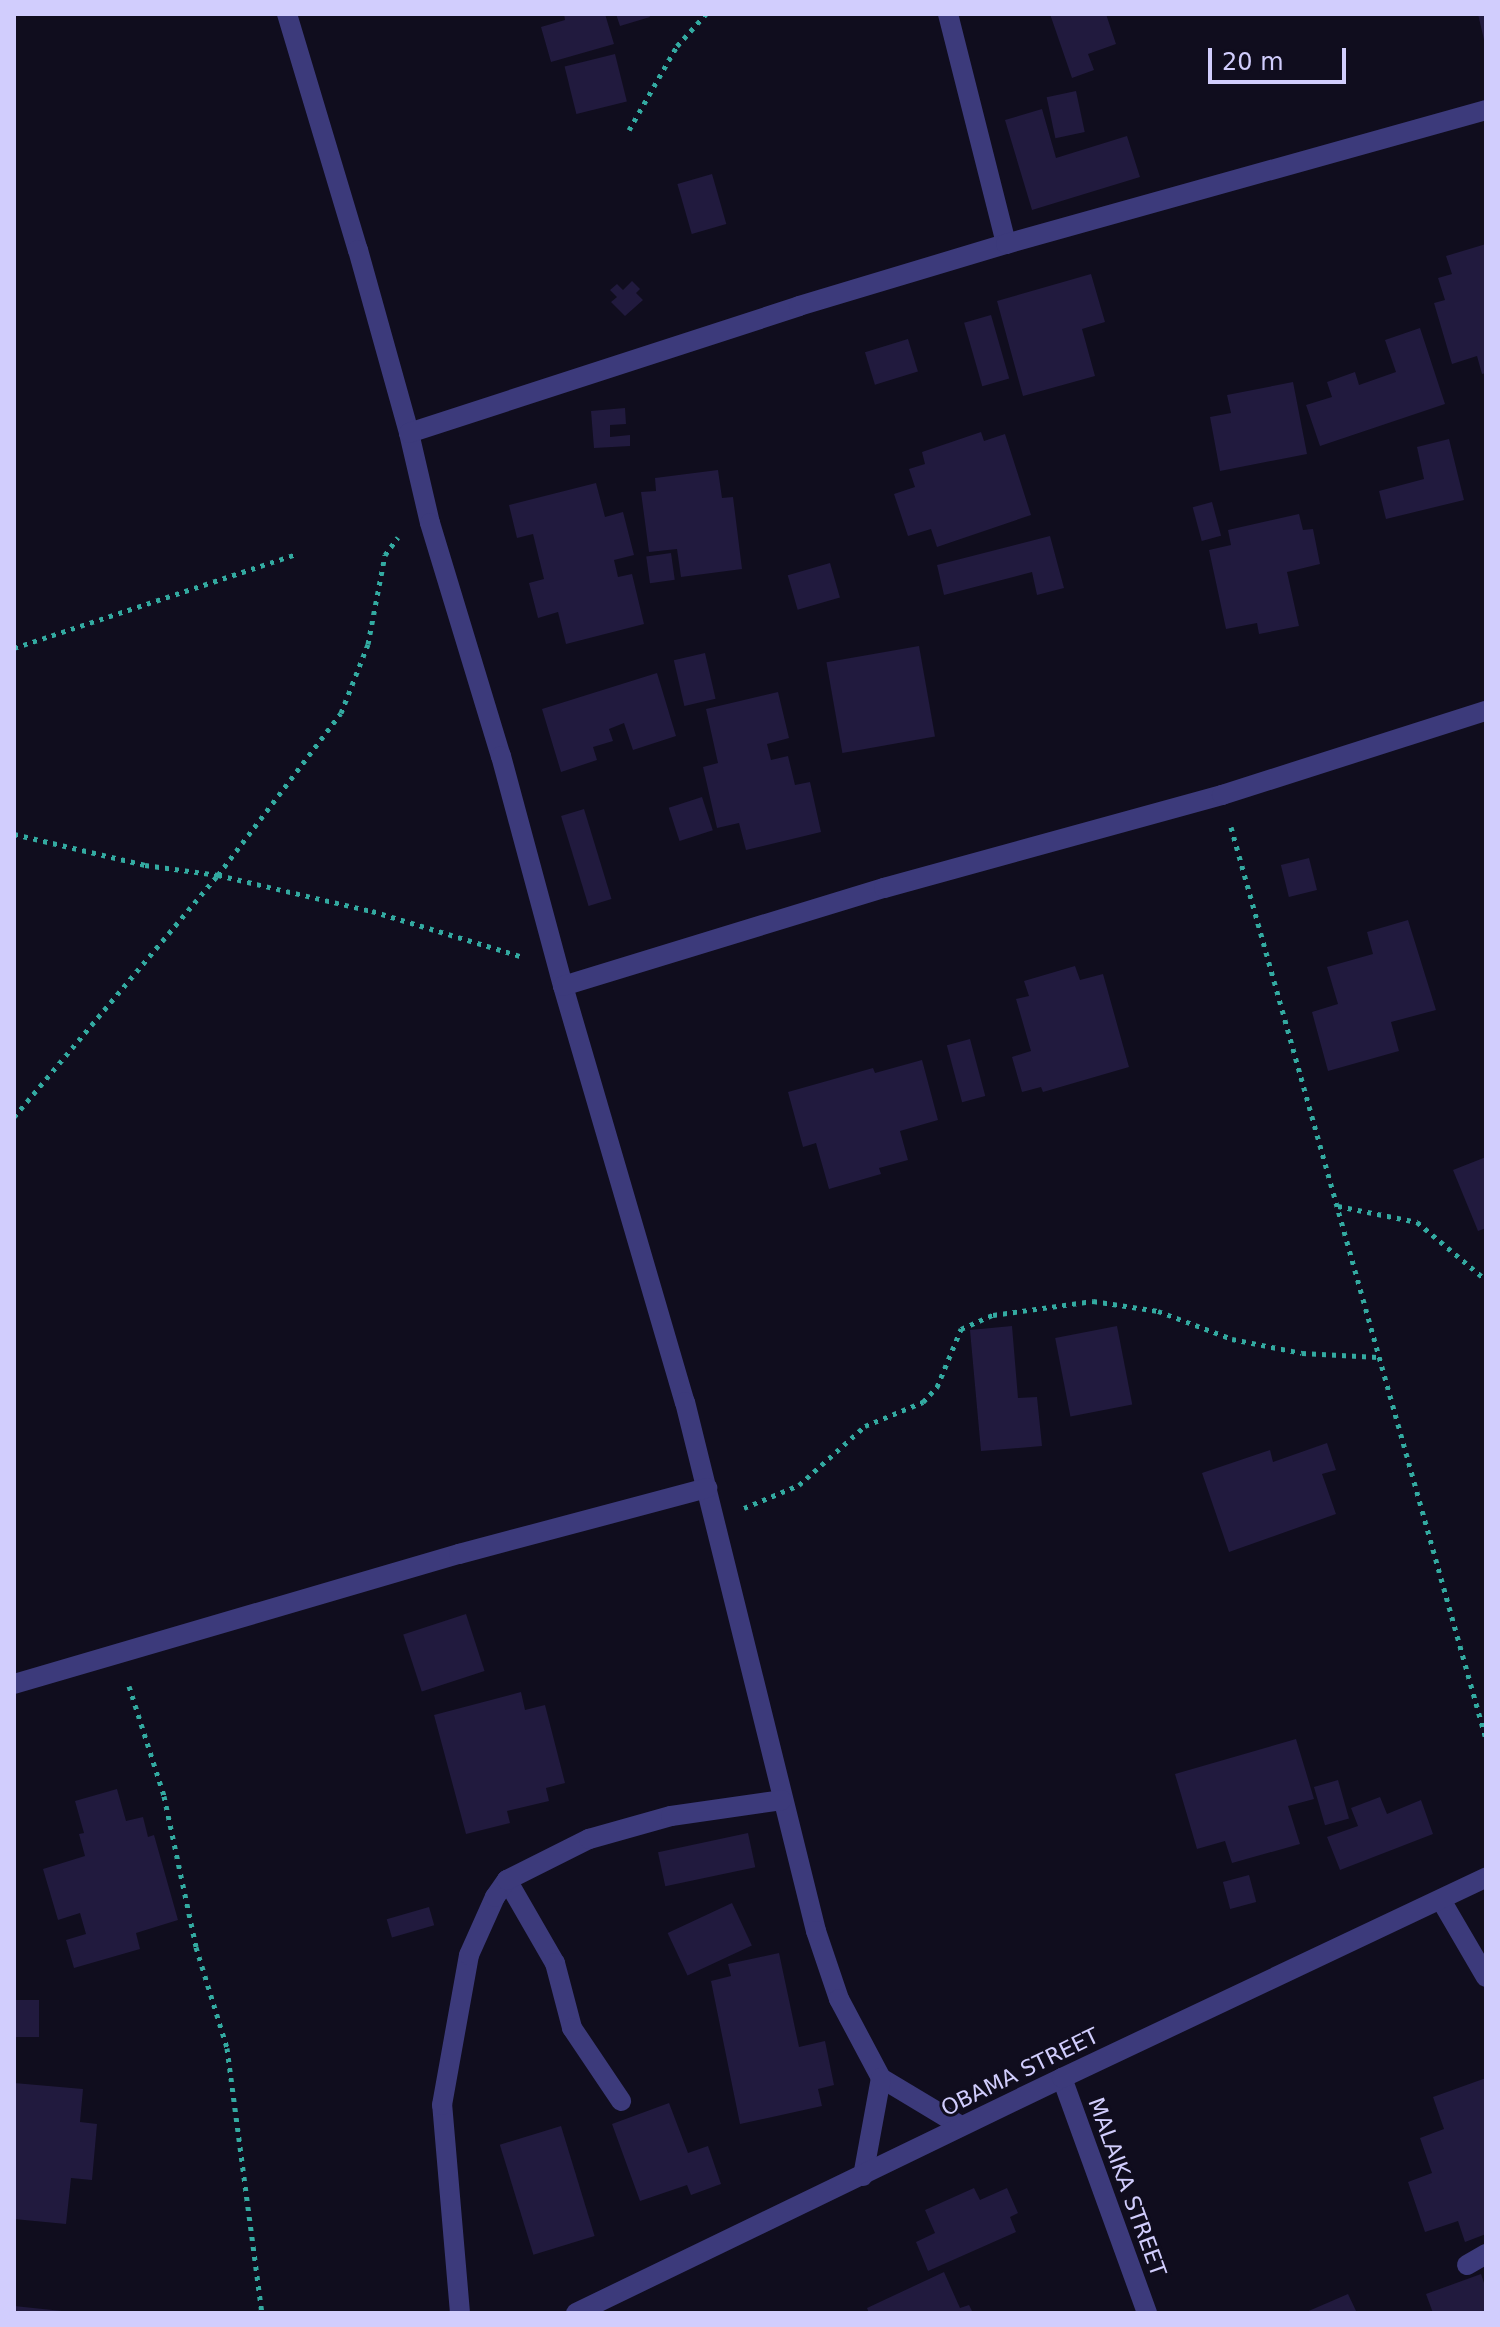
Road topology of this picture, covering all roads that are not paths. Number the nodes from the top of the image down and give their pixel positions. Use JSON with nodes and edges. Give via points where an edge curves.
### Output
{"nodes":[{"id":1,"x":287,"y":14,"type":"edge"},
{"id":2,"x":948,"y":14,"type":"edge"},
{"id":3,"x":1486,"y":110,"type":"edge"},
{"id":4,"x":1006,"y":244,"type":"junction"},
{"id":5,"x":409,"y":433,"type":"junction"},
{"id":6,"x":1486,"y":711,"type":"edge"},
{"id":7,"x":561,"y":978,"type":"junction"},
{"id":8,"x":707,"y":1488,"type":"junction"},
{"id":9,"x":14,"y":1684,"type":"edge"},
{"id":10,"x":782,"y":1800,"type":"junction"},
{"id":11,"x":1486,"y":1878,"type":"edge"},
{"id":12,"x":507,"y":1880,"type":"junction"},
{"id":13,"x":1441,"y":1900,"type":"junction"},
{"id":14,"x":1486,"y":1977,"type":"edge"},
{"id":15,"x":881,"y":2078,"type":"junction"},
{"id":16,"x":1062,"y":2078,"type":"junction"},
{"id":17,"x":621,"y":2101,"type":"dead end"},
{"id":18,"x":961,"y":2126,"type":"junction"},
{"id":19,"x":863,"y":2176,"type":"junction"},
{"id":20,"x":1486,"y":2254,"type":"edge"},
{"id":21,"x":1467,"y":2265,"type":"dead end"},
{"id":22,"x":460,"y":2313,"type":"edge"},
{"id":23,"x":576,"y":2313,"type":"edge"},
{"id":24,"x":1147,"y":2313,"type":"edge"}],
"edges":[{"from":1,"to":5,"type":"street"},
{"from":2,"to":4,"type":"street"},
{"from":3,"to":4,"type":"street"},
{"from":4,"to":5,"type":"street"},
{"from":5,"to":7,"type":"street"},
{"from":6,"to":7,"type":"street","via":[[1222,795]]},
{"from":7,"to":8,"type":"street"},
{"from":8,"to":9,"type":"street"},
{"from":8,"to":10,"type":"street"},
{"from":10,"to":12,"type":"street","via":[[671,1816],[589,1839]]},
{"from":10,"to":15,"type":"street","via":[[839,1999]]},
{"from":11,"to":13,"type":"street","name":"OBAMA STREET"},
{"from":12,"to":17,"type":"street","via":[[555,1963],[572,2028]]},
{"from":12,"to":22,"type":"street","via":[[482,1920],[469,1955],[442,2105]]},
{"from":13,"to":14,"type":"street"},
{"from":13,"to":16,"type":"street","name":"OBAMA STREET"},
{"from":15,"to":18,"type":"street"},
{"from":15,"to":19,"type":"street"},
{"from":16,"to":18,"type":"street","name":"OBAMA STREET"},
{"from":16,"to":24,"type":"street","name":"MALAIKA STREET"},
{"from":18,"to":19,"type":"street","name":"OBAMA STREET"},
{"from":19,"to":23,"type":"street","name":"OBAMA STREET"},
{"from":20,"to":21,"type":"street"}]}
